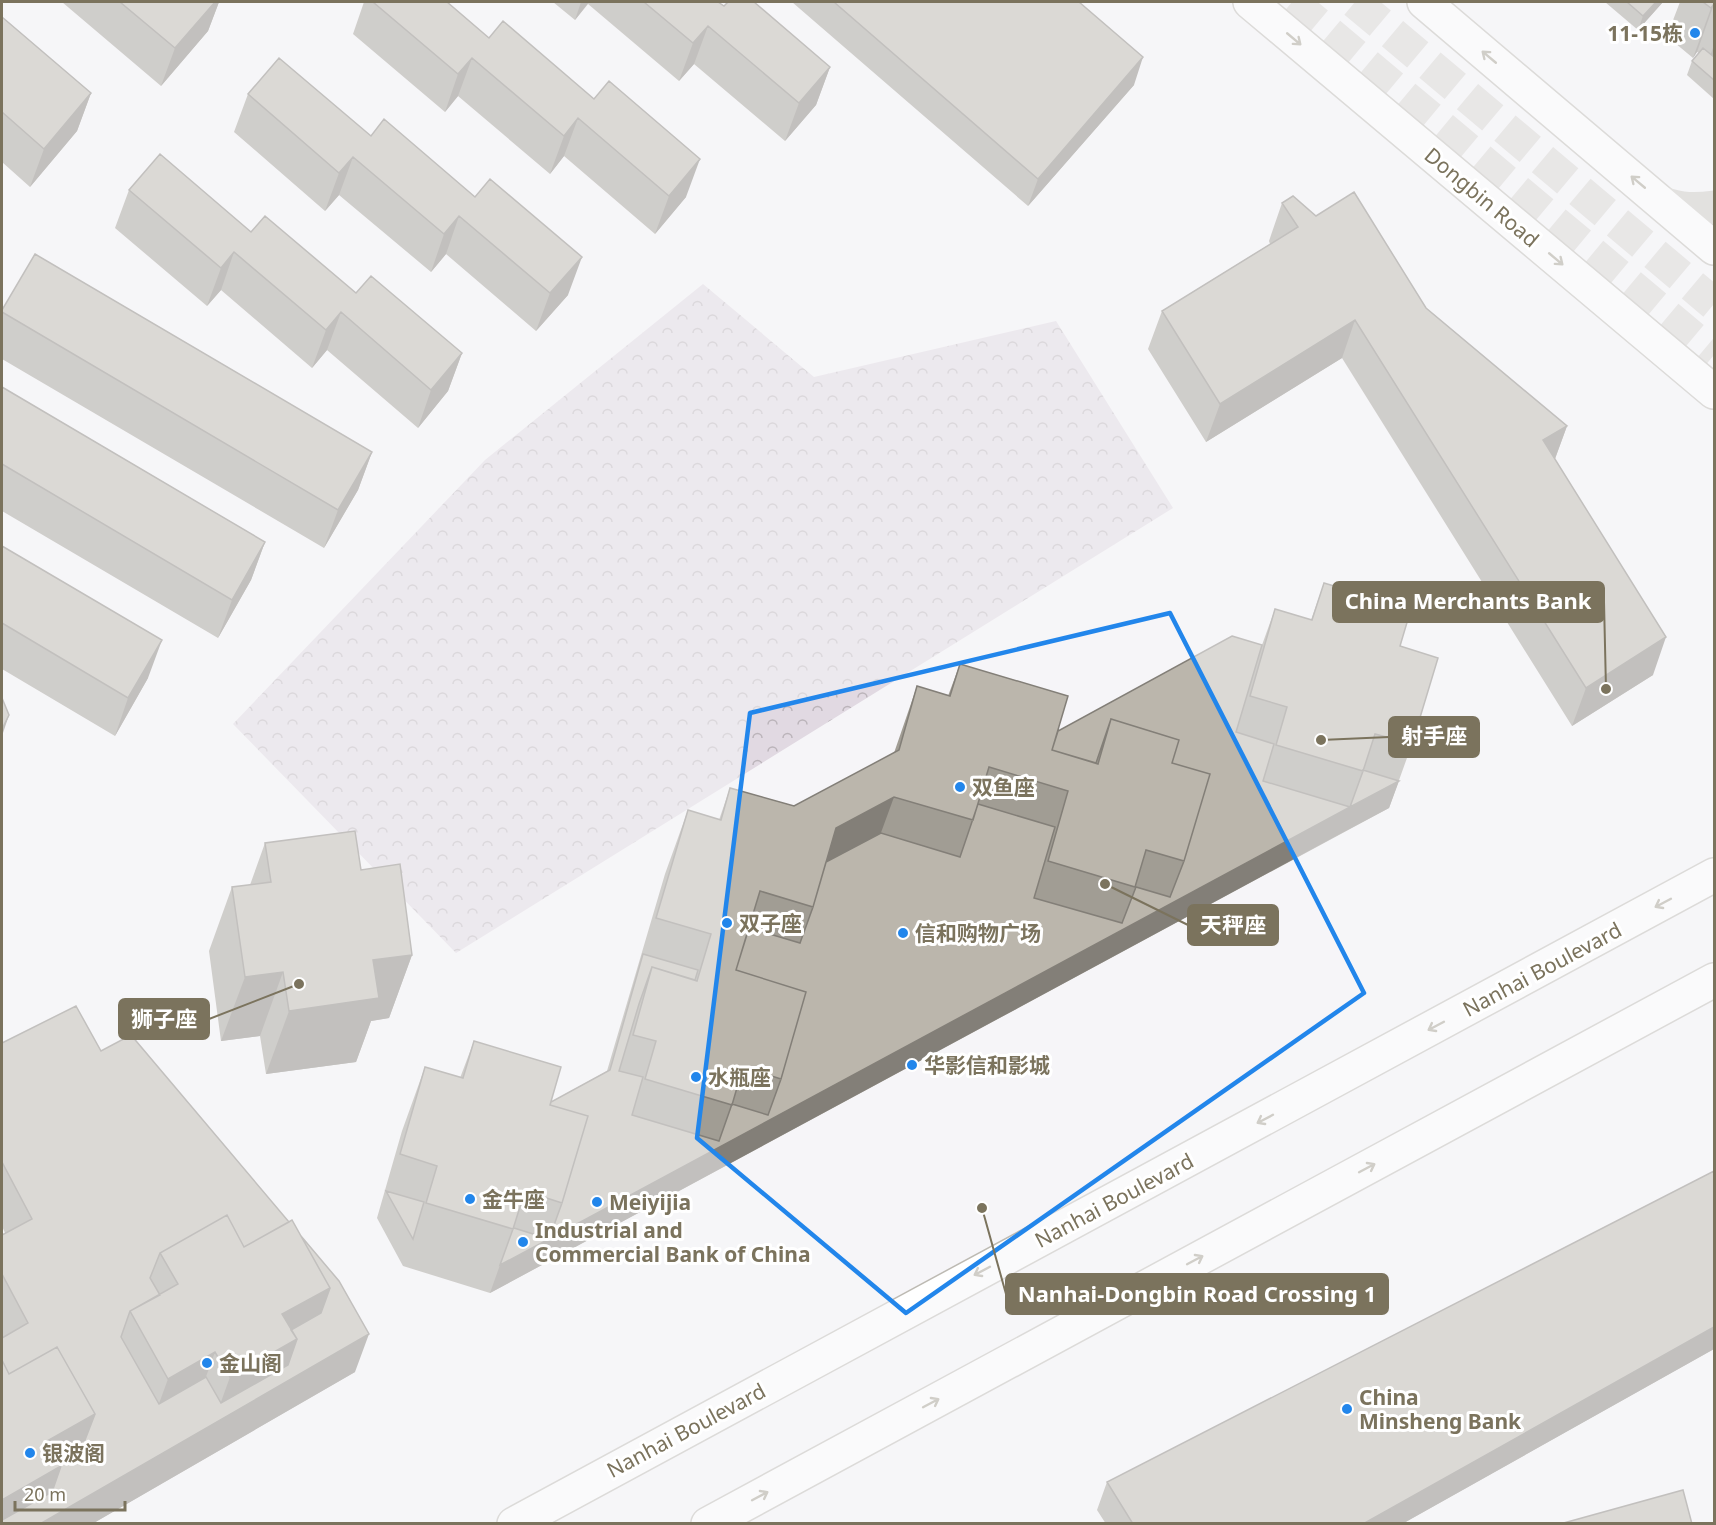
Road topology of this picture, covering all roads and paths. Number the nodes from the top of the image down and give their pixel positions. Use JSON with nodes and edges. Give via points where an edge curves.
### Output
{"nodes":[{"id":1,"x":1250,"y":2,"type":"edge"},
{"id":2,"x":1424,"y":2,"type":"edge"},
{"id":3,"x":1662,"y":203,"type":"junction"},
{"id":4,"x":1714,"y":207,"type":"edge"},
{"id":5,"x":1714,"y":248,"type":"edge"},
{"id":6,"x":1714,"y":392,"type":"edge"},
{"id":7,"x":1714,"y":875,"type":"edge"},
{"id":8,"x":1714,"y":980,"type":"edge"},
{"id":9,"x":514,"y":1524,"type":"edge"},
{"id":10,"x":708,"y":1524,"type":"edge"}],
"edges":[{"from":1,"to":6,"type":"main road","name":"Dongbin Road","one_way":true},
{"from":3,"to":2,"type":"main road","one_way":true},
{"from":3,"to":4,"type":"street","via":[[1683,209]]},
{"from":3,"to":5,"type":"main road"},
{"from":7,"to":9,"type":"main road","name":"Nanhai Boulevard","one_way":true},
{"from":10,"to":8,"type":"main road","one_way":true}]}
